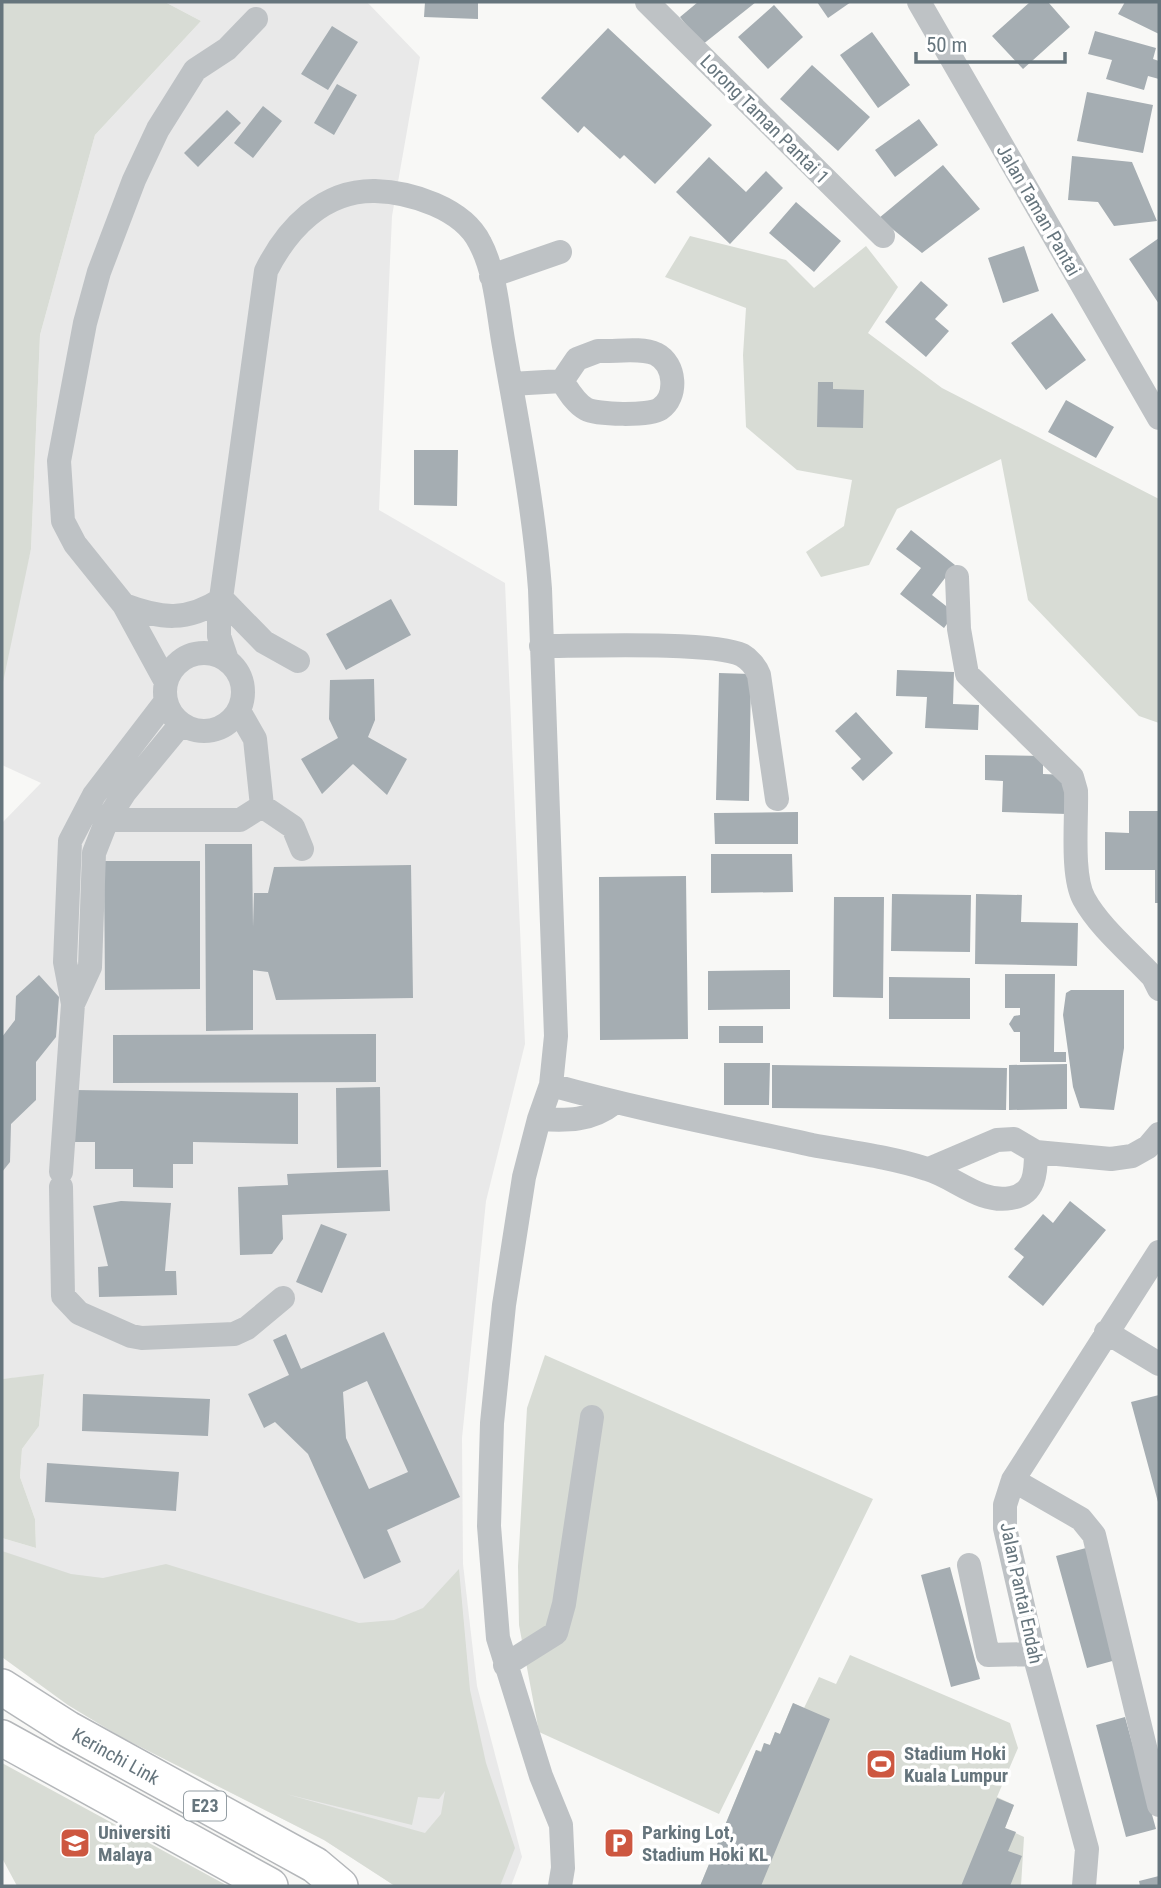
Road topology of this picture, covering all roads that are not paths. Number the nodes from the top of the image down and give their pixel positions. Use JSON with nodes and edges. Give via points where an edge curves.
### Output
{"nodes":[{"id":1,"x":647,"y":2,"type":"edge"},
{"id":2,"x":919,"y":2,"type":"edge"},
{"id":3,"x":256,"y":19,"type":"dead end"},
{"id":4,"x":883,"y":236,"type":"dead end"},
{"id":5,"x":560,"y":251,"type":"dead end"},
{"id":6,"x":491,"y":276,"type":"junction"},
{"id":7,"x":562,"y":380,"type":"dead end"},
{"id":8,"x":511,"y":384,"type":"junction"},
{"id":9,"x":1159,"y":418,"type":"edge"},
{"id":10,"x":957,"y":577,"type":"dead end"},
{"id":11,"x":222,"y":598,"type":"junction"},
{"id":12,"x":124,"y":605,"type":"junction"},
{"id":13,"x":194,"y":614,"type":"junction"},
{"id":14,"x":541,"y":646,"type":"junction"},
{"id":15,"x":227,"y":660,"type":"junction"},
{"id":16,"x":298,"y":661,"type":"dead end"},
{"id":17,"x":169,"y":683,"type":"junction"},
{"id":18,"x":239,"y":711,"type":"junction"},
{"id":19,"x":181,"y":724,"type":"junction"},
{"id":20,"x":94,"y":794,"type":"junction"},
{"id":21,"x":778,"y":799,"type":"dead end"},
{"id":22,"x":262,"y":806,"type":"junction"},
{"id":23,"x":111,"y":814,"type":"junction"},
{"id":24,"x":302,"y":849,"type":"dead end"},
{"id":25,"x":1159,"y":989,"type":"edge"},
{"id":26,"x":73,"y":1004,"type":"junction"},
{"id":27,"x":551,"y":1084,"type":"junction"},
{"id":28,"x":614,"y":1103,"type":"junction"},
{"id":29,"x":539,"y":1119,"type":"junction"},
{"id":30,"x":1159,"y":1134,"type":"edge"},
{"id":31,"x":1036,"y":1152,"type":"junction"},
{"id":32,"x":929,"y":1169,"type":"junction"},
{"id":33,"x":1159,"y":1252,"type":"edge"},
{"id":34,"x":283,"y":1298,"type":"dead end"},
{"id":35,"x":1106,"y":1332,"type":"junction"},
{"id":36,"x":1159,"y":1364,"type":"edge"},
{"id":37,"x":592,"y":1417,"type":"dead end"},
{"id":38,"x":1013,"y":1480,"type":"junction"},
{"id":39,"x":969,"y":1565,"type":"dead end"},
{"id":40,"x":1034,"y":1654,"type":"junction"},
{"id":41,"x":505,"y":1665,"type":"junction"},
{"id":42,"x":2,"y":1688,"type":"edge"},
{"id":43,"x":2,"y":1738,"type":"edge"},
{"id":44,"x":1159,"y":1805,"type":"edge"},
{"id":45,"x":270,"y":1886,"type":"edge"},
{"id":46,"x":340,"y":1886,"type":"edge"},
{"id":47,"x":560,"y":1886,"type":"edge"},
{"id":48,"x":1084,"y":1886,"type":"edge"}],
"edges":[{"from":1,"to":4,"type":"street","name":"Lorong Taman Pantai 1"},
{"from":2,"to":9,"type":"street","name":"Jalan Taman Pantai"},
{"from":3,"to":12,"type":"street","via":[[227,49],[195,70],[158,130],[125,202],[85,323],[59,461],[63,521],[75,544]]},
{"from":5,"to":6,"type":"street"},
{"from":6,"to":8,"type":"street"},
{"from":6,"to":11,"type":"street","via":[[480,241],[451,212],[404,192],[365,191],[329,201],[303,218],[280,243],[265,271],[256,323]]},
{"from":7,"to":8,"type":"street"},
{"from":8,"to":14,"type":"street","via":[[536,534]]},
{"from":10,"to":25,"type":"street","via":[[967,674],[1072,777],[1083,897],[1153,976]]},
{"from":11,"to":13,"type":"street"},
{"from":11,"to":15,"type":"street","via":[[219,636]]},
{"from":11,"to":16,"type":"street","via":[[264,642]]},
{"from":12,"to":13,"type":"street","via":[[167,618]]},
{"from":12,"to":17,"type":"street"},
{"from":13,"to":17,"type":"street"},
{"from":14,"to":21,"type":"street","via":[[710,648],[741,655],[759,675]]},
{"from":14,"to":27,"type":"street","via":[[556,1036]]},
{"from":15,"to":17,"type":"street","via":[[206,653],[184,658]]},
{"from":15,"to":18,"type":"street","via":[[241,678]]},
{"from":17,"to":19,"type":"street"},
{"from":17,"to":20,"type":"street"},
{"from":18,"to":19,"type":"street","via":[[219,729],[193,730]]},
{"from":18,"to":22,"type":"street","via":[[255,738]]},
{"from":19,"to":23,"type":"street"},
{"from":20,"to":23,"type":"street"},
{"from":20,"to":26,"type":"street","via":[[68,850],[65,962]]},
{"from":22,"to":23,"type":"street","via":[[240,820]]},
{"from":22,"to":24,"type":"street","via":[[293,827]]},
{"from":23,"to":26,"type":"street","via":[[94,853],[90,967]]},
{"from":26,"to":34,"type":"street","via":[[61,1180],[62,1296],[79,1313],[142,1338],[234,1334]]},
{"from":27,"to":28,"type":"street"},
{"from":27,"to":29,"type":"street"},
{"from":28,"to":29,"type":"street","via":[[600,1114],[568,1121]]},
{"from":28,"to":32,"type":"street"},
{"from":29,"to":41,"type":"street","via":[[524,1178],[504,1305],[492,1423],[489,1526],[498,1638]]},
{"from":30,"to":31,"type":"street","via":[[1132,1156],[1111,1160]]},
{"from":31,"to":32,"type":"street","via":[[1014,1139],[997,1140]]},
{"from":31,"to":32,"type":"street","via":[[1031,1188],[1010,1198],[978,1194]]},
{"from":33,"to":35,"type":"street","name":"Jalan Pantai Endah"},
{"from":35,"to":36,"type":"street"},
{"from":35,"to":38,"type":"street","name":"Jalan Pantai Endah"},
{"from":37,"to":41,"type":"street","via":[[556,1633]]},
{"from":38,"to":40,"type":"street","name":"Jalan Pantai Endah","via":[[1005,1528]]},
{"from":38,"to":44,"type":"street","via":[[1081,1518],[1094,1535]]},
{"from":39,"to":40,"type":"street","via":[[988,1655]]},
{"from":40,"to":48,"type":"street","name":"Jalan Pantai Endah","via":[[1087,1849]]},
{"from":41,"to":47,"type":"street","via":[[561,1825]]},
{"from":42,"to":46,"type":"highway","name":"Kerinchi Link","number":"E23","via":[[315,1865]]},
{"from":43,"to":45,"type":"highway","number":"E23"}]}
